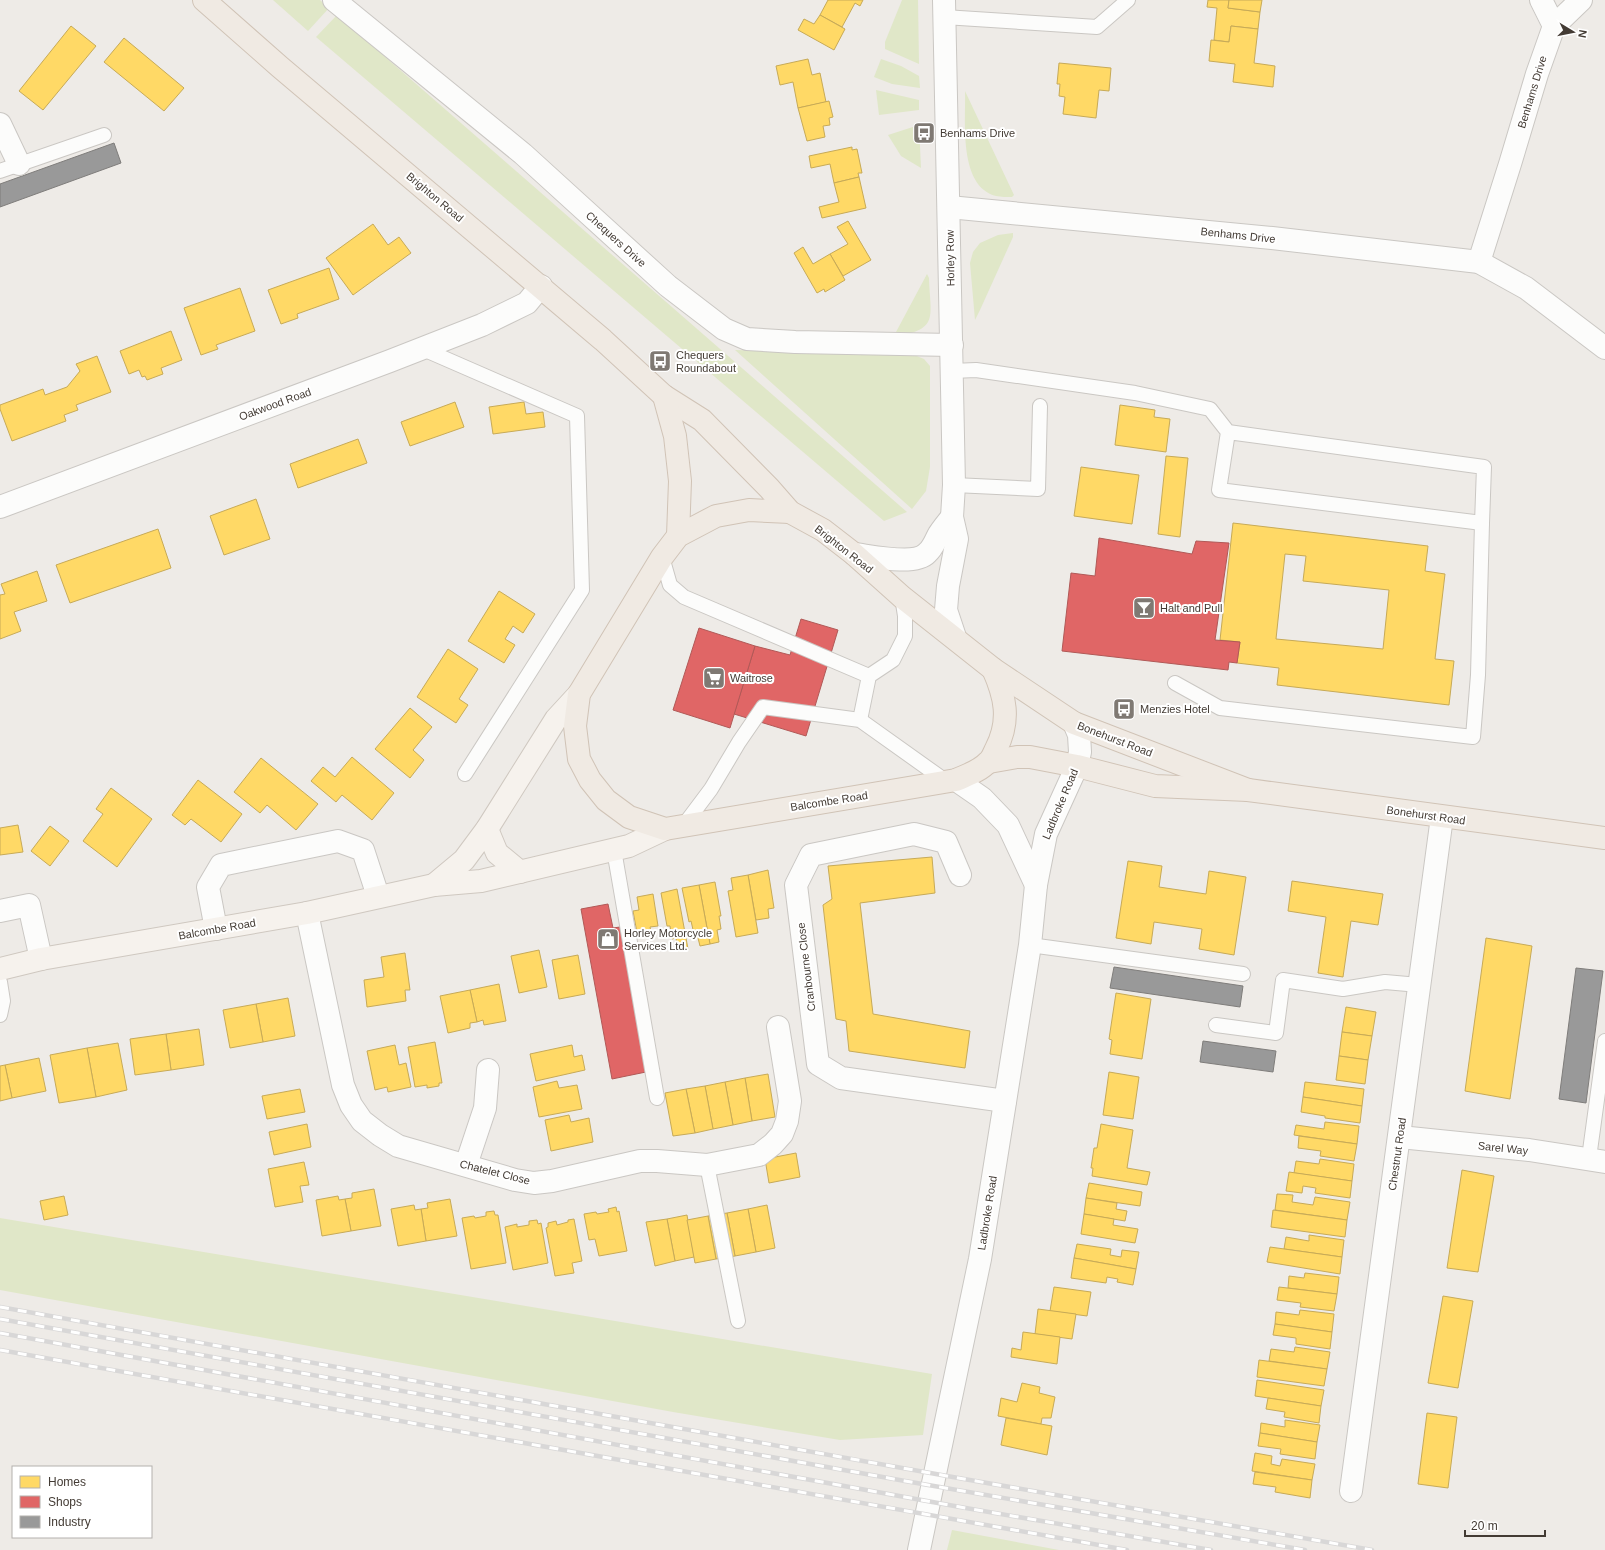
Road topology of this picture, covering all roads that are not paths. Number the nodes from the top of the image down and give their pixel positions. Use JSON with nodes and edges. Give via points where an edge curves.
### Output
{"nodes":[{"id":1,"x":204,"y":0,"type":"edge"},
{"id":2,"x":334,"y":0,"type":"edge"},
{"id":3,"x":1128,"y":0,"type":"edge"},
{"id":4,"x":1541,"y":0,"type":"edge"},
{"id":5,"x":1581,"y":0,"type":"edge"},
{"id":6,"x":944,"y":9,"type":"edge"},
{"id":7,"x":1554,"y":26,"type":"junction"},
{"id":8,"x":0,"y":124,"type":"edge"},
{"id":9,"x":104,"y":135,"type":"dead end"},
{"id":10,"x":10,"y":167,"type":"edge"},
{"id":11,"x":949,"y":207,"type":"junction"},
{"id":12,"x":1479,"y":262,"type":"junction"},
{"id":13,"x":541,"y":286,"type":"junction"},
{"id":14,"x":952,"y":345,"type":"junction"},
{"id":15,"x":1605,"y":348,"type":"edge"},
{"id":16,"x":423,"y":349,"type":"junction"},
{"id":17,"x":952,"y":371,"type":"junction"},
{"id":18,"x":664,"y":396,"type":"junction"},
{"id":19,"x":1040,"y":406,"type":"dead end"},
{"id":20,"x":1228,"y":432,"type":"junction"},
{"id":21,"x":954,"y":485,"type":"junction"},
{"id":22,"x":0,"y":507,"type":"edge"},
{"id":23,"x":790,"y":512,"type":"junction"},
{"id":24,"x":952,"y":517,"type":"junction"},
{"id":25,"x":1482,"y":523,"type":"junction"},
{"id":26,"x":678,"y":536,"type":"junction"},
{"id":27,"x":854,"y":554,"type":"junction"},
{"id":28,"x":662,"y":557,"type":"junction"},
{"id":29,"x":902,"y":597,"type":"junction"},
{"id":30,"x":955,"y":637,"type":"junction"},
{"id":31,"x":993,"y":669,"type":"junction"},
{"id":32,"x":869,"y":676,"type":"junction"},
{"id":33,"x":1175,"y":683,"type":"dead end"},
{"id":34,"x":579,"y":694,"type":"junction"},
{"id":35,"x":860,"y":720,"type":"junction"},
{"id":36,"x":1074,"y":723,"type":"junction"},
{"id":37,"x":989,"y":762,"type":"junction"},
{"id":38,"x":1076,"y":766,"type":"junction"},
{"id":39,"x":465,"y":774,"type":"dead end"},
{"id":40,"x":952,"y":781,"type":"junction"},
{"id":41,"x":1248,"y":790,"type":"junction"},
{"id":42,"x":1442,"y":817,"type":"junction"},
{"id":43,"x":674,"y":827,"type":"junction"},
{"id":44,"x":487,"y":830,"type":"junction"},
{"id":45,"x":1605,"y":838,"type":"edge"},
{"id":46,"x":614,"y":850,"type":"junction"},
{"id":47,"x":520,"y":872,"type":"junction"},
{"id":48,"x":960,"y":875,"type":"dead end"},
{"id":49,"x":434,"y":885,"type":"junction"},
{"id":50,"x":1036,"y":885,"type":"junction"},
{"id":51,"x":378,"y":896,"type":"junction"},
{"id":52,"x":0,"y":911,"type":"edge"},
{"id":53,"x":307,"y":913,"type":"junction"},
{"id":54,"x":216,"y":929,"type":"junction"},
{"id":55,"x":1030,"y":945,"type":"junction"},
{"id":56,"x":41,"y":959,"type":"junction"},
{"id":57,"x":0,"y":969,"type":"edge"},
{"id":58,"x":1243,"y":974,"type":"dead end"},
{"id":59,"x":0,"y":982,"type":"edge"},
{"id":60,"x":1419,"y":985,"type":"junction"},
{"id":61,"x":0,"y":1015,"type":"edge"},
{"id":62,"x":1216,"y":1025,"type":"dead end"},
{"id":63,"x":778,"y":1027,"type":"dead end"},
{"id":64,"x":1605,"y":1041,"type":"edge"},
{"id":65,"x":488,"y":1070,"type":"dead end"},
{"id":66,"x":657,"y":1098,"type":"dead end"},
{"id":67,"x":1005,"y":1101,"type":"junction"},
{"id":68,"x":1400,"y":1137,"type":"junction"},
{"id":69,"x":1597,"y":1160,"type":"edge"},
{"id":70,"x":466,"y":1165,"type":"junction"},
{"id":71,"x":708,"y":1165,"type":"junction"},
{"id":72,"x":738,"y":1321,"type":"dead end"},
{"id":73,"x":1351,"y":1491,"type":"dead end"},
{"id":74,"x":921,"y":1544,"type":"edge"}],
"edges":[{"from":1,"to":13,"type":"main road","name":"Brighton Road"},
{"from":2,"to":14,"type":"street","name":"Chequers Drive","via":[[523,154],[668,286],[724,329],[747,339]]},
{"from":3,"to":6,"type":"lane","via":[[1097,27]]},
{"from":4,"to":7,"type":"street"},
{"from":5,"to":7,"type":"street","name":"Benhams Drive"},
{"from":6,"to":11,"type":"street","name":"Horley Row"},
{"from":7,"to":12,"type":"street","name":"Benhams Drive"},
{"from":8,"to":10,"type":"street"},
{"from":9,"to":10,"type":"lane"},
{"from":11,"to":12,"type":"street","name":"Benhams Drive","via":[[1272,238]]},
{"from":11,"to":14,"type":"street","name":"Horley Row"},
{"from":12,"to":15,"type":"street","name":"Benhams Drive","via":[[1526,288]]},
{"from":13,"to":16,"type":"street","name":"Oakwood Road","via":[[527,303],[482,326]]},
{"from":13,"to":18,"type":"main road","name":"Brighton Road"},
{"from":14,"to":17,"type":"street","name":"Horley Row"},
{"from":16,"to":22,"type":"street","name":"Oakwood Road"},
{"from":16,"to":39,"type":"lane","via":[[577,416],[582,590]]},
{"from":17,"to":20,"type":"lane","via":[[976,370],[1068,383],[1134,393],[1210,409]]},
{"from":17,"to":21,"type":"street","name":"Horley Row"},
{"from":18,"to":23,"type":"main road","name":"Brighton Road","via":[[702,420]]},
{"from":18,"to":26,"type":"main road","via":[[675,436],[680,481]]},
{"from":19,"to":21,"type":"lane","via":[[1038,489]]},
{"from":20,"to":25,"type":"lane","via":[[1484,466]]},
{"from":20,"to":25,"type":"lane","via":[[1219,490]]},
{"from":21,"to":24,"type":"street","name":"Horley Row"},
{"from":23,"to":26,"type":"main road","via":[[749,510],[716,516]]},
{"from":23,"to":27,"type":"main road","name":"Brighton Road","via":[[823,530]]},
{"from":24,"to":27,"type":"street","via":[[932,548],[926,555],[917,559],[905,561]]},
{"from":24,"to":30,"type":"street","name":"Horley Row","via":[[957,539],[946,610]]},
{"from":25,"to":33,"type":"lane","via":[[1474,737],[1220,708]]},
{"from":26,"to":28,"type":"main road","name":"Balcombe Road"},
{"from":27,"to":29,"type":"main road","name":"Brighton Road"},
{"from":28,"to":32,"type":"lane","via":[[670,585],[684,597]]},
{"from":28,"to":34,"type":"main road","name":"Balcombe Road"},
{"from":29,"to":30,"type":"main road","name":"Brighton Road"},
{"from":29,"to":32,"type":"lane","via":[[905,636],[893,660]]},
{"from":30,"to":31,"type":"main road","name":"Brighton Road"},
{"from":31,"to":36,"type":"main road","name":"Bonehurst Road"},
{"from":31,"to":37,"type":"main road","via":[[1002,689],[1005,722],[1000,741]]},
{"from":32,"to":35,"type":"lane"},
{"from":34,"to":43,"type":"main road","name":"Balcombe Road","via":[[575,726],[579,759],[590,780],[606,800],[629,817]]},
{"from":34,"to":44,"type":"main road","name":"Balcombe Road","via":[[556,719]]},
{"from":35,"to":40,"type":"lane"},
{"from":35,"to":43,"type":"lane","via":[[763,707],[712,789]]},
{"from":36,"to":38,"type":"street","name":"Ladbroke Road","via":[[1079,735],[1080,752]]},
{"from":36,"to":41,"type":"main road","name":"Bonehurst Road"},
{"from":37,"to":38,"type":"main road","name":"Bonehurst Road","via":[[1030,756]]},
{"from":37,"to":40,"type":"main road","name":"Balcombe Road","via":[[976,772]]},
{"from":38,"to":41,"type":"main road","name":"Bonehurst Road","via":[[1155,786]]},
{"from":38,"to":50,"type":"street","name":"Ladbroke Road","via":[[1046,834]]},
{"from":40,"to":43,"type":"main road","name":"Balcombe Road"},
{"from":40,"to":50,"type":"street","via":[[982,798],[1008,825]]},
{"from":41,"to":42,"type":"main road","name":"Bonehurst Road"},
{"from":42,"to":45,"type":"main road","name":"Bonehurst Road"},
{"from":42,"to":60,"type":"street","name":"Chestnut Road"},
{"from":43,"to":46,"type":"main road","name":"Balcombe Road"},
{"from":44,"to":47,"type":"main road","via":[[497,853]]},
{"from":44,"to":49,"type":"main road","name":"Balcombe Road","via":[[464,860]]},
{"from":46,"to":47,"type":"main road","name":"Balcombe Road"},
{"from":46,"to":66,"type":"lane"},
{"from":47,"to":49,"type":"main road","name":"Balcombe Road","via":[[481,881]]},
{"from":48,"to":67,"type":"street","name":"Cranbourne Close","via":[[946,842],[914,834],[811,855],[796,885],[818,1064],[841,1078]]},
{"from":49,"to":51,"type":"main road","name":"Balcombe Road"},
{"from":50,"to":55,"type":"street","name":"Ladbroke Road"},
{"from":51,"to":53,"type":"main road","name":"Balcombe Road"},
{"from":51,"to":54,"type":"street","via":[[363,850],[338,841],[221,865],[208,887]]},
{"from":52,"to":56,"type":"street","via":[[29,905]]},
{"from":53,"to":54,"type":"main road","name":"Balcombe Road"},
{"from":53,"to":70,"type":"street","name":"Chatelet Close","via":[[343,1085],[351,1105],[362,1121],[398,1146]]},
{"from":54,"to":56,"type":"main road","name":"Balcombe Road"},
{"from":55,"to":58,"type":"lane"},
{"from":55,"to":67,"type":"street","name":"Ladbroke Road"},
{"from":56,"to":57,"type":"main road","name":"Balcombe Road"},
{"from":59,"to":61,"type":"lane","via":[[3,1001]]},
{"from":60,"to":62,"type":"lane","via":[[1385,982],[1343,989],[1283,980],[1276,1033]]},
{"from":60,"to":68,"type":"street","name":"Chestnut Road"},
{"from":63,"to":71,"type":"street","name":"Chatelet Close","via":[[790,1101],[782,1134],[759,1155]]},
{"from":64,"to":69,"type":"lane"},
{"from":65,"to":70,"type":"street","via":[[484,1108]]},
{"from":67,"to":74,"type":"street","name":"Ladbroke Road","via":[[980,1259]]},
{"from":68,"to":69,"type":"street","name":"Sarel Way","via":[[1529,1150]]},
{"from":68,"to":73,"type":"street","name":"Chestnut Road"},
{"from":70,"to":71,"type":"street","name":"Chatelet Close","via":[[534,1183],[640,1161]]},
{"from":71,"to":72,"type":"lane"}]}
